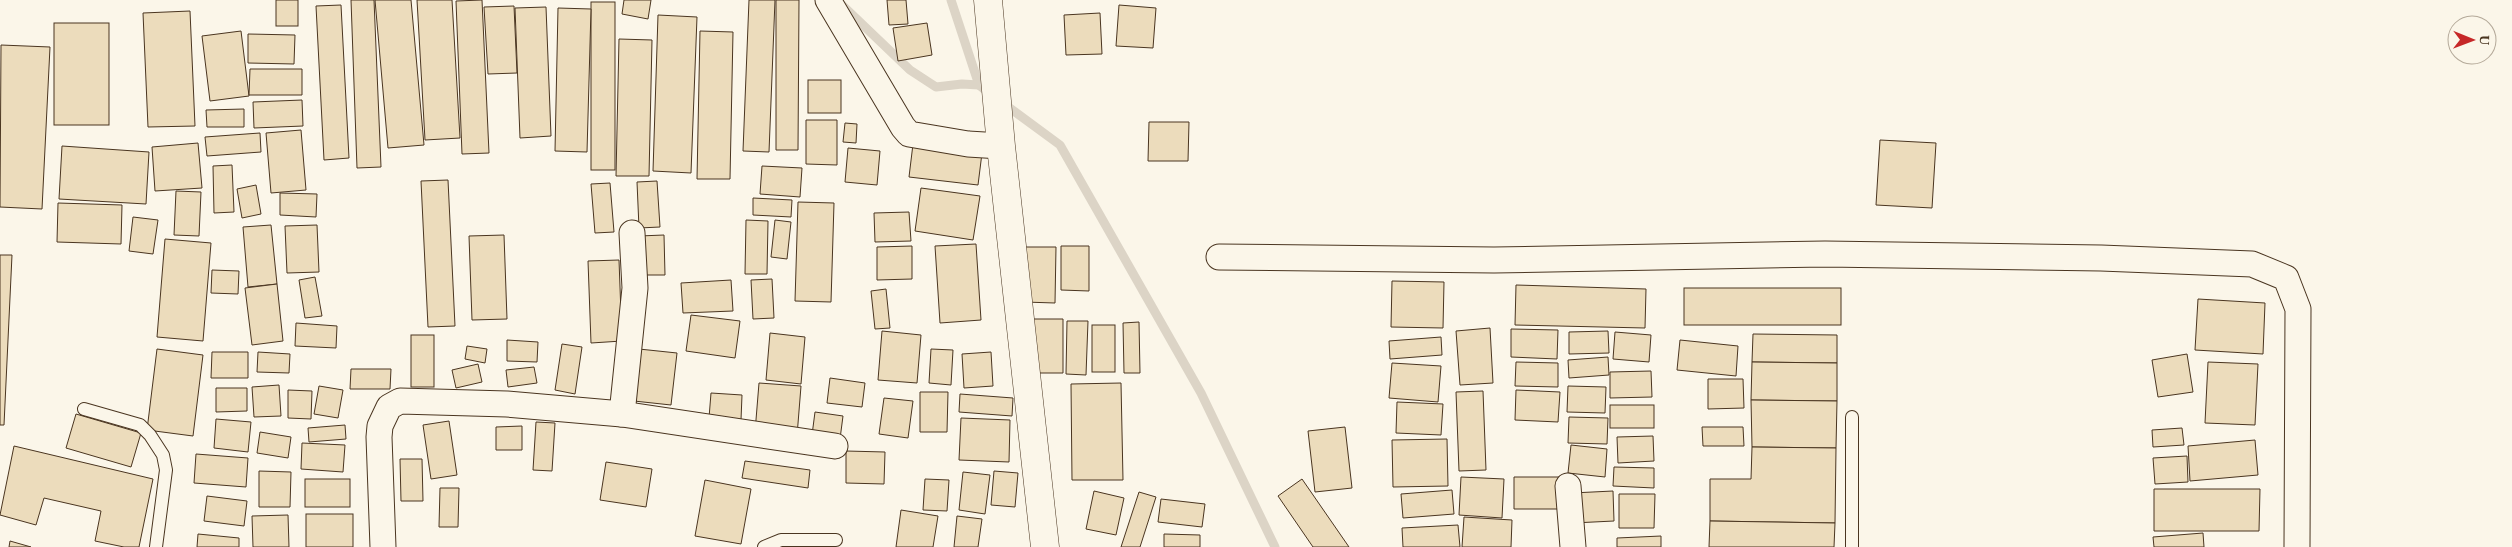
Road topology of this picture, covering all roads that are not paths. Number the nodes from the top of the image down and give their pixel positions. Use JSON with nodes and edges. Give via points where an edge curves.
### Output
{"nodes":[{"id":1,"x":828,"y":0,"type":"edge"},
{"id":2,"x":988,"y":0,"type":"edge"},
{"id":3,"x":1001,"y":146,"type":"junction"},
{"id":4,"x":632,"y":233,"type":"dead end"},
{"id":5,"x":1219,"y":257,"type":"dead end"},
{"id":6,"x":84,"y":409,"type":"dead end"},
{"id":7,"x":622,"y":414,"type":"junction"},
{"id":8,"x":1852,"y":417,"type":"dead end"},
{"id":9,"x":835,"y":446,"type":"dead end"},
{"id":10,"x":1568,"y":486,"type":"dead end"},
{"id":11,"x":836,"y":540,"type":"dead end"},
{"id":12,"x":156,"y":547,"type":"edge"},
{"id":13,"x":383,"y":547,"type":"edge"},
{"id":14,"x":764,"y":547,"type":"edge"},
{"id":15,"x":1045,"y":547,"type":"edge"},
{"id":16,"x":1573,"y":547,"type":"edge"},
{"id":17,"x":1852,"y":547,"type":"edge"},
{"id":18,"x":2297,"y":547,"type":"edge"}],
"edges":[{"from":1,"to":3,"type":"street","via":[[909,134]]},
{"from":2,"to":3,"type":"street"},
{"from":3,"to":15,"type":"street"},
{"from":4,"to":7,"type":"street","via":[[635,288]]},
{"from":5,"to":18,"type":"street","via":[[1494,260],[1825,254],[2252,264],[2286,278],[2298,310]]},
{"from":6,"to":12,"type":"lane","via":[[140,425],[164,455],[166,470]]},
{"from":7,"to":9,"type":"street"},
{"from":7,"to":13,"type":"street","via":[[507,404],[400,401],[389,407],[380,426],[379,437]]},
{"from":8,"to":17,"type":"lane"},
{"from":10,"to":16,"type":"street"},
{"from":11,"to":14,"type":"lane","via":[[780,540]]}]}
